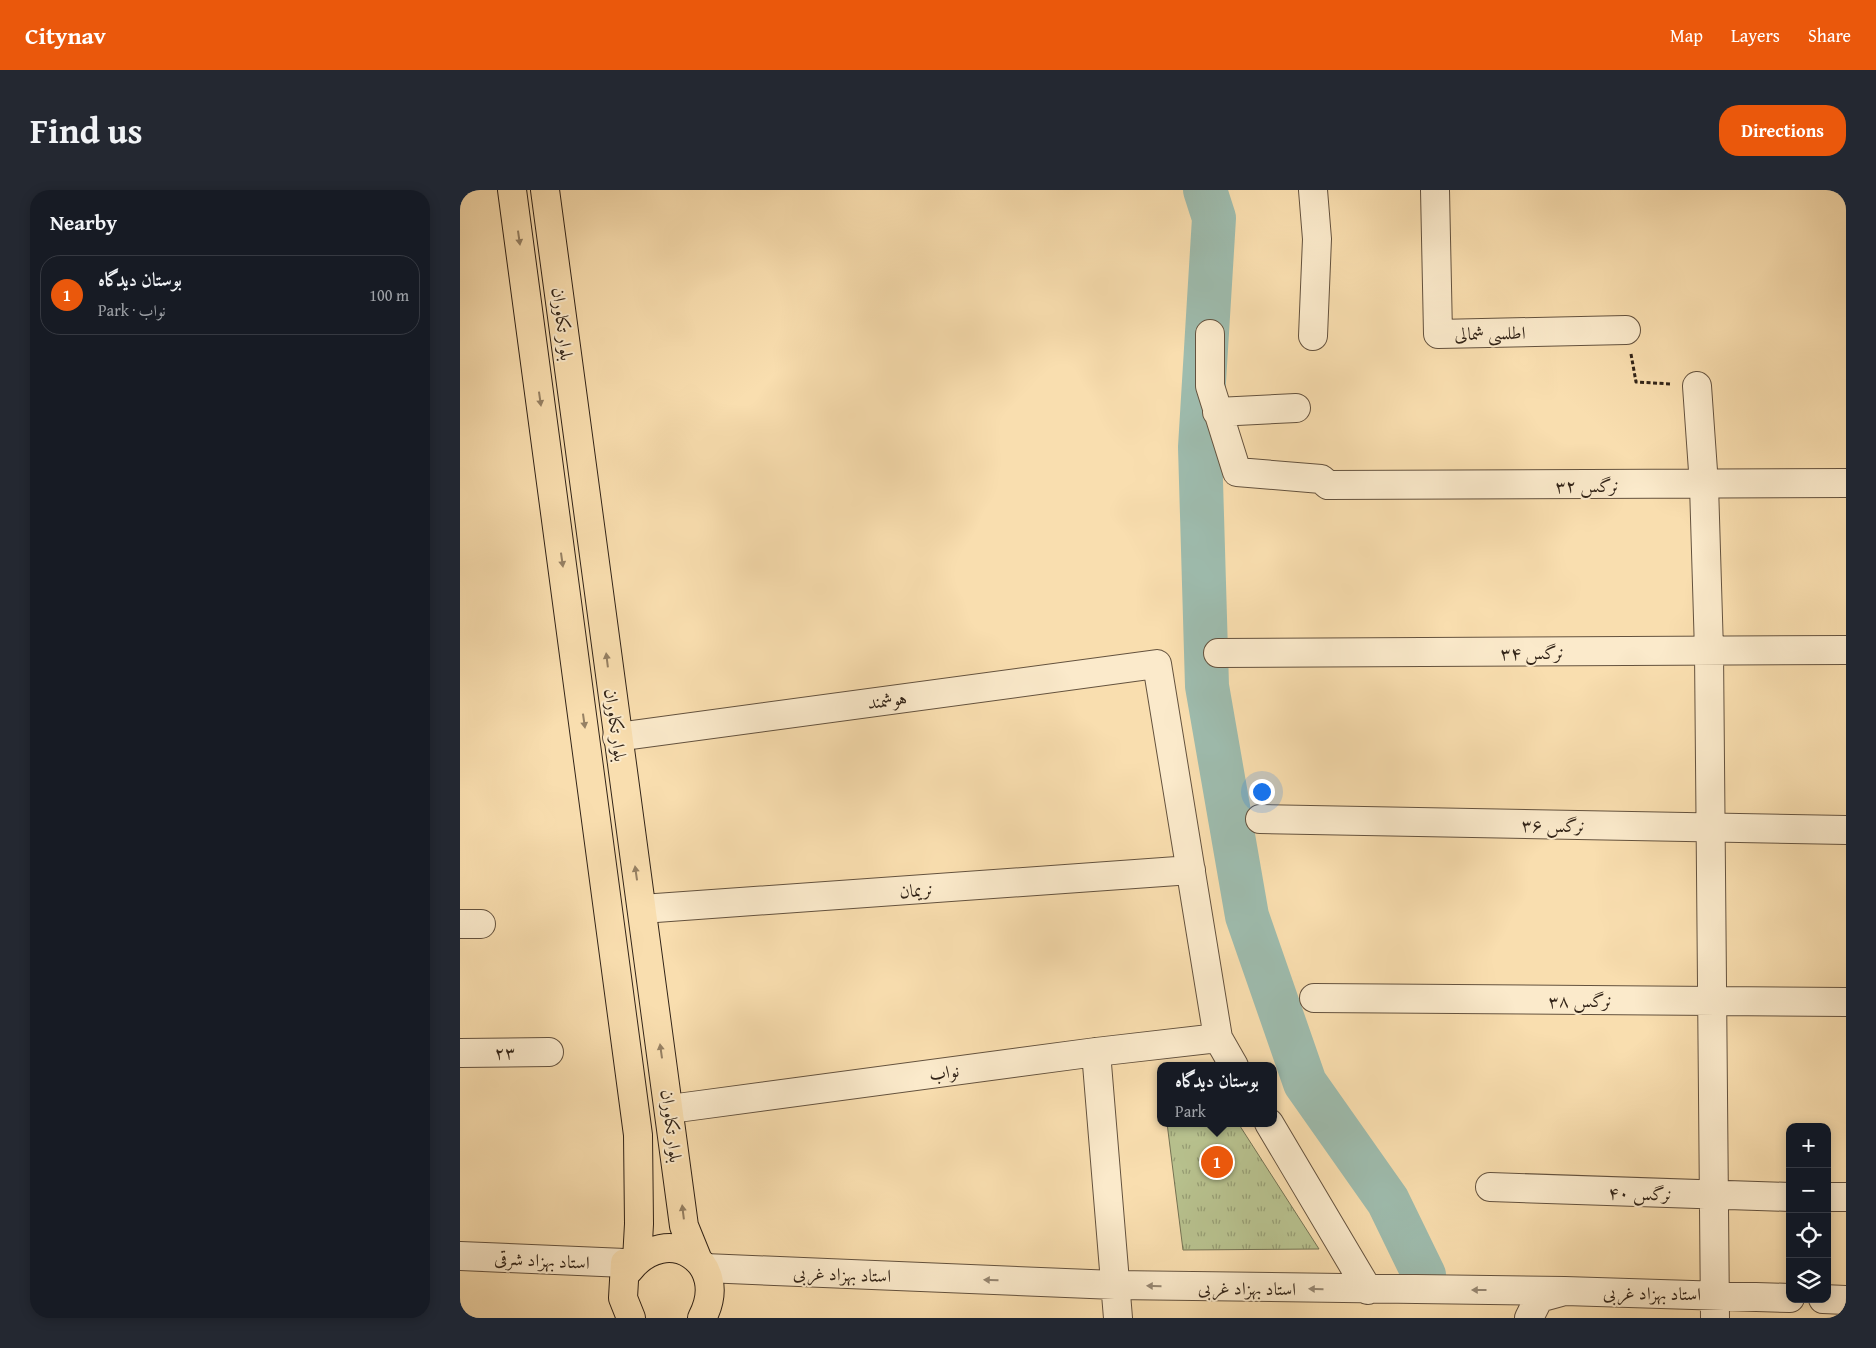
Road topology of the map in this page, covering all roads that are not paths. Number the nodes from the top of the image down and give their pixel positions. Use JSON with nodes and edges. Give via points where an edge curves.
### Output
{"nodes":[{"id":1,"x":512,"y":190,"type":"edge"},
{"id":2,"x":545,"y":190,"type":"edge"},
{"id":3,"x":1313,"y":190,"type":"edge"},
{"id":4,"x":1435,"y":190,"type":"edge"},
{"id":5,"x":1626,"y":330,"type":"road end"},
{"id":6,"x":1210,"y":334,"type":"dead end"},
{"id":7,"x":1313,"y":336,"type":"dead end"},
{"id":8,"x":1697,"y":386,"type":"road end"},
{"id":9,"x":1296,"y":408,"type":"dead end"},
{"id":10,"x":1217,"y":412,"type":"junction"},
{"id":11,"x":1846,"y":483,"type":"edge"},
{"id":12,"x":1704,"y":485,"type":"junction"},
{"id":13,"x":1846,"y":650,"type":"edge"},
{"id":14,"x":1710,"y":651,"type":"junction"},
{"id":15,"x":1218,"y":653,"type":"dead end"},
{"id":16,"x":617,"y":737,"type":"junction"},
{"id":17,"x":1260,"y":819,"type":"dead end"},
{"id":18,"x":1711,"y":828,"type":"junction"},
{"id":19,"x":1846,"y":830,"type":"edge"},
{"id":20,"x":1191,"y":870,"type":"junction"},
{"id":21,"x":642,"y":909,"type":"junction"},
{"id":22,"x":1314,"y":998,"type":"dead end"},
{"id":23,"x":1713,"y":1001,"type":"junction"},
{"id":24,"x":1846,"y":1002,"type":"edge"},
{"id":25,"x":1218,"y":1038,"type":"junction"},
{"id":26,"x":549,"y":1052,"type":"dead end"},
{"id":27,"x":1096,"y":1052,"type":"junction"},
{"id":28,"x":460,"y":1053,"type":"edge"},
{"id":29,"x":1232,"y":1062,"type":"edge"},
{"id":30,"x":670,"y":1109,"type":"junction"},
{"id":31,"x":1271,"y":1127,"type":"edge"},
{"id":32,"x":1490,"y":1188,"type":"dead end"},
{"id":33,"x":1715,"y":1196,"type":"junction"},
{"id":34,"x":1786,"y":1196,"type":"edge"},
{"id":35,"x":1831,"y":1197,"type":"edge"},
{"id":36,"x":1846,"y":1197,"type":"edge"},
{"id":37,"x":460,"y":1256,"type":"edge"},
{"id":38,"x":631,"y":1261,"type":"junction"},
{"id":39,"x":701,"y":1263,"type":"junction"},
{"id":40,"x":1115,"y":1286,"type":"junction"},
{"id":41,"x":1368,"y":1290,"type":"junction"},
{"id":42,"x":1507,"y":1290,"type":"junction"},
{"id":43,"x":1565,"y":1291,"type":"junction"},
{"id":44,"x":1786,"y":1298,"type":"edge"},
{"id":45,"x":1831,"y":1299,"type":"edge"},
{"id":46,"x":1846,"y":1300,"type":"edge"},
{"id":47,"x":1716,"y":1306,"type":"edge"},
{"id":48,"x":630,"y":1318,"type":"edge"},
{"id":49,"x":702,"y":1318,"type":"edge"},
{"id":50,"x":1118,"y":1318,"type":"edge"},
{"id":51,"x":1520,"y":1318,"type":"edge"},
{"id":52,"x":1530,"y":1318,"type":"edge"}],
"edges":[{"from":1,"to":38,"type":"main road","name":"بلوار تکاوران","one_way":true,"via":[[638,1135],[639,1224]]},
{"from":16,"to":2,"type":"main road","name":"بلوار تکاوران","one_way":true},
{"from":3,"to":7,"type":"street","via":[[1317,239]]},
{"from":4,"to":5,"type":"street","name":"اطلسی شمالی","via":[[1438,334]]},
{"from":6,"to":10,"type":"street","via":[[1210,386]]},
{"from":8,"to":12,"type":"street"},
{"from":9,"to":10,"type":"street"},
{"from":10,"to":12,"type":"street","name":"نرگس ۳۲","via":[[1237,472],[1321,479],[1328,485]]},
{"from":11,"to":12,"type":"street","name":"نرگس ۳۲"},
{"from":12,"to":14,"type":"street"},
{"from":13,"to":14,"type":"street","name":"نرگس ۳۴"},
{"from":14,"to":15,"type":"street","name":"نرگس ۳۴"},
{"from":14,"to":18,"type":"street"},
{"from":16,"to":20,"type":"street","name":"هوشمند","via":[[1157,664]]},
{"from":21,"to":16,"type":"main road","name":"بلوار تکاوران","one_way":true},
{"from":17,"to":18,"type":"street","name":"نرگس ۳۶"},
{"from":18,"to":19,"type":"street","name":"نرگس ۳۶"},
{"from":18,"to":23,"type":"street"},
{"from":20,"to":21,"type":"street","name":"نریمان"},
{"from":20,"to":25,"type":"street"},
{"from":30,"to":21,"type":"main road","name":"بلوار تکاوران","one_way":true},
{"from":22,"to":23,"type":"street","name":"نرگس ۳۸"},
{"from":23,"to":24,"type":"street","name":"نرگس ۳۸"},
{"from":23,"to":33,"type":"street"},
{"from":25,"to":27,"type":"street","name":"نواب"},
{"from":25,"to":29,"type":"street"},
{"from":26,"to":28,"type":"street","name":"۲۳"},
{"from":27,"to":30,"type":"street","name":"نواب"},
{"from":27,"to":40,"type":"street"},
{"from":39,"to":30,"type":"main road","name":"بلوار تکاوران","one_way":true,"via":[[684,1226]]},
{"from":31,"to":41,"type":"street"},
{"from":32,"to":33,"type":"street","name":"نرگس ۴۰"},
{"from":33,"to":34,"type":"street","name":"نرگس ۴۰"},
{"from":33,"to":47,"type":"street"},
{"from":35,"to":36,"type":"street"},
{"from":37,"to":38,"type":"street","name":"استاد بهزاد شرقی"},
{"from":38,"to":39,"type":"main road","via":[[666,1247],[682,1250]]},
{"from":38,"to":48,"type":"main road","name":"بلوار تکاوران","via":[[623,1298]]},
{"from":40,"to":39,"type":"street","name":"استاد بهزاد غربی","one_way":true},
{"from":39,"to":49,"type":"main road","name":"بلوار تکاوران","via":[[711,1285],[710,1304]]},
{"from":41,"to":40,"type":"street","name":"استاد بهزاد غربی","one_way":true},
{"from":40,"to":50,"type":"street"},
{"from":42,"to":41,"type":"street","name":"استاد بهزاد غربی","one_way":true},
{"from":42,"to":43,"type":"street","name":"استاد بهزاد غربی"},
{"from":42,"to":51,"type":"street","via":[[1518,1304]]},
{"from":43,"to":47,"type":"street","name":"استاد بهزاد غربی"},
{"from":43,"to":52,"type":"street","via":[[1540,1298]]},
{"from":44,"to":47,"type":"street","name":"استاد بهزاد غربی"},
{"from":45,"to":46,"type":"street"}]}
